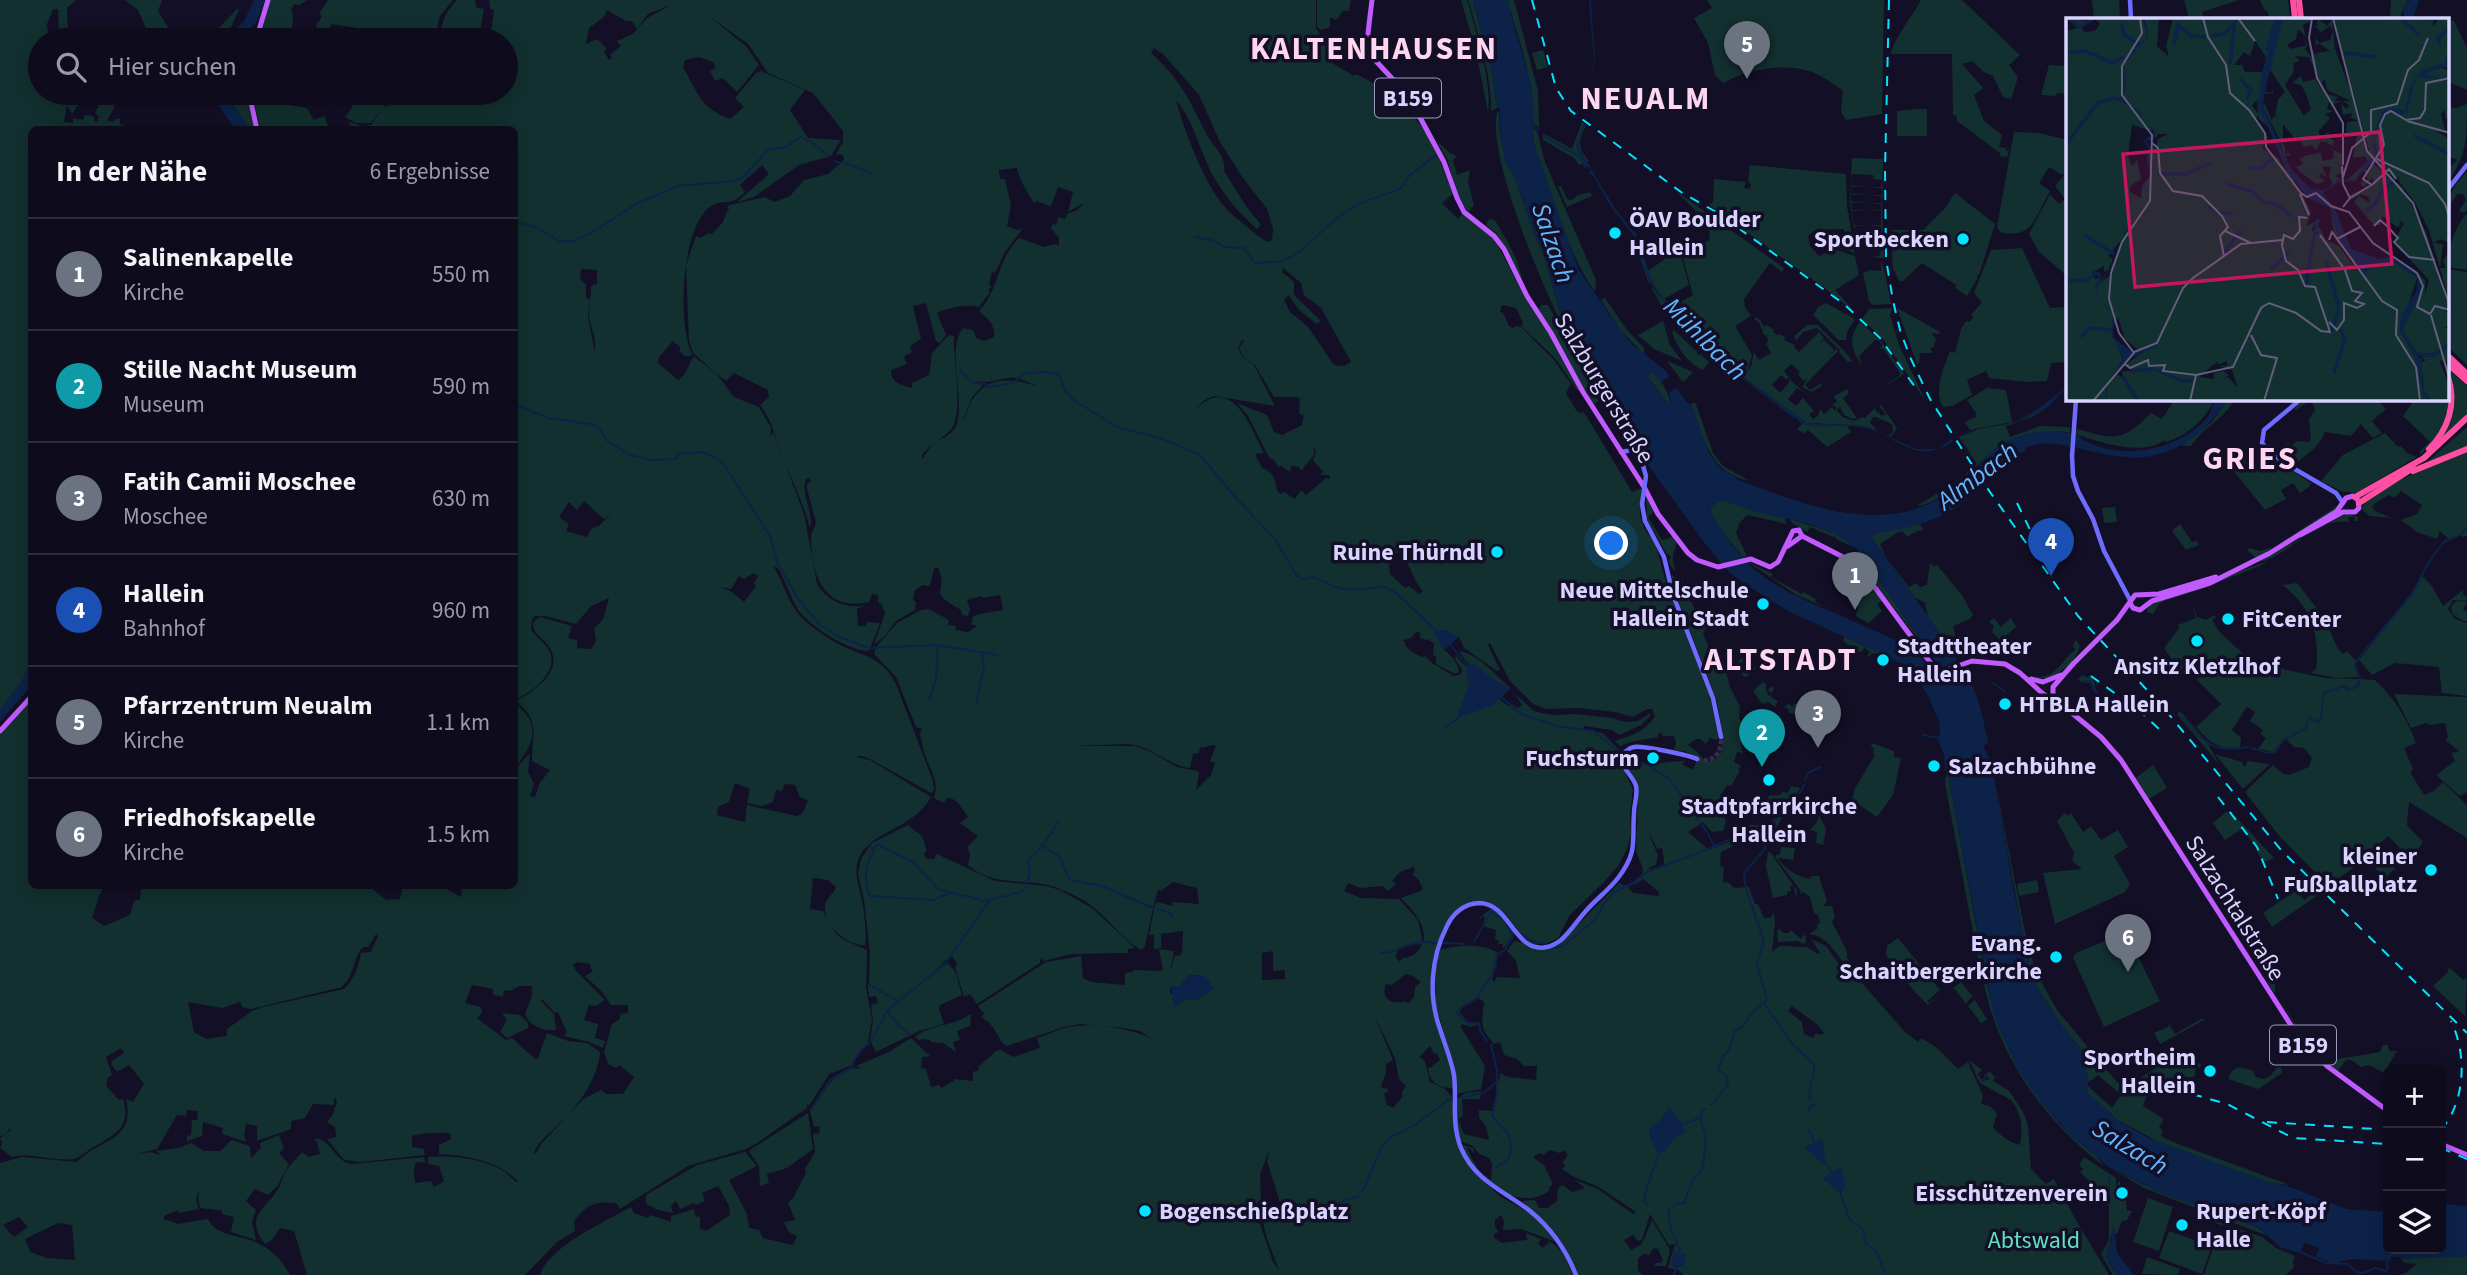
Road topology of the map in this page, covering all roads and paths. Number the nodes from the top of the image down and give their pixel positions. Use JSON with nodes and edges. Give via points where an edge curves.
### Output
{"nodes":[{"id":1,"x":268,"y":0,"type":"edge"},
{"id":2,"x":1372,"y":0,"type":"edge"},
{"id":3,"x":2130,"y":0,"type":"edge"},
{"id":4,"x":2293,"y":0,"type":"edge"},
{"id":5,"x":2299,"y":0,"type":"edge"},
{"id":6,"x":2131,"y":18,"type":"edge"},
{"id":7,"x":2295,"y":18,"type":"edge"},
{"id":8,"x":2301,"y":18,"type":"edge"},
{"id":9,"x":260,"y":28,"type":"edge"},
{"id":10,"x":252,"y":105,"type":"edge"},
{"id":11,"x":256,"y":126,"type":"edge"},
{"id":12,"x":2467,"y":165,"type":"edge"},
{"id":13,"x":2450,"y":186,"type":"edge"},
{"id":14,"x":2450,"y":358,"type":"edge"},
{"id":15,"x":2450,"y":366,"type":"edge"},
{"id":16,"x":2467,"y":374,"type":"edge"},
{"id":17,"x":2467,"y":381,"type":"edge"},
{"id":18,"x":2450,"y":388,"type":"edge"},
{"id":19,"x":2076,"y":401,"type":"edge"},
{"id":20,"x":2299,"y":401,"type":"edge"},
{"id":21,"x":2467,"y":418,"type":"edge"},
{"id":22,"x":2467,"y":424,"type":"edge"},
{"id":23,"x":2467,"y":449,"type":"edge"},
{"id":24,"x":1621,"y":452,"type":"junction"},
{"id":25,"x":2413,"y":464,"type":"junction"},
{"id":26,"x":2407,"y":473,"type":"junction"},
{"id":27,"x":2320,"y":484,"type":"junction"},
{"id":28,"x":2355,"y":499,"type":"junction"},
{"id":29,"x":2343,"y":503,"type":"junction"},
{"id":30,"x":2347,"y":512,"type":"junction"},
{"id":31,"x":2300,"y":535,"type":"junction"},
{"id":32,"x":2229,"y":574,"type":"junction"},
{"id":33,"x":2119,"y":577,"type":"junction"},
{"id":34,"x":2141,"y":595,"type":"junction"},
{"id":35,"x":2130,"y":602,"type":"junction"},
{"id":36,"x":2146,"y":604,"type":"junction"},
{"id":37,"x":2135,"y":610,"type":"junction"},
{"id":38,"x":2117,"y":620,"type":"junction"},
{"id":39,"x":1962,"y":663,"type":"joint"},
{"id":40,"x":2066,"y":670,"type":"junction"},
{"id":41,"x":2044,"y":684,"type":"junction"},
{"id":42,"x":2050,"y":691,"type":"junction"},
{"id":43,"x":28,"y":700,"type":"edge"},
{"id":44,"x":0,"y":731,"type":"edge"},
{"id":45,"x":1721,"y":737,"type":"dead end"},
{"id":46,"x":1697,"y":759,"type":"dead end"},
{"id":47,"x":2383,"y":1107,"type":"edge"},
{"id":48,"x":2446,"y":1145,"type":"edge"},
{"id":49,"x":2467,"y":1155,"type":"edge"},
{"id":50,"x":1576,"y":1275,"type":"edge"}],
"edges":[{"from":1,"to":9,"type":"main road"},
{"from":2,"to":24,"type":"main road","name":"Salzburgerstraße","number":"B159","via":[[1368,33],[1374,59],[1416,110],[1444,162],[1460,205],[1504,249],[1527,296]]},
{"from":3,"to":6,"type":"main road"},
{"from":4,"to":7,"type":"highway"},
{"from":5,"to":8,"type":"highway"},
{"from":10,"to":11,"type":"main road"},
{"from":12,"to":13,"type":"main road"},
{"from":14,"to":16,"type":"highway"},
{"from":15,"to":17,"type":"highway"},
{"from":18,"to":25,"type":"highway","via":[[2446,425]]},
{"from":19,"to":33,"type":"main road","via":[[2072,472]]},
{"from":20,"to":27,"type":"main road","via":[[2264,430],[2262,443]]},
{"from":21,"to":25,"type":"highway"},
{"from":22,"to":26,"type":"highway"},
{"from":23,"to":26,"type":"highway"},
{"from":24,"to":39,"type":"main road","name":"Salzburgerstraße","number":"B159","via":[[1658,513],[1697,560],[1712,566],[1748,559],[1770,567],[1796,537],[1847,559],[1866,574],[1940,672]]},
{"from":24,"to":45,"type":"main road","bridge":true,"via":[[1629,449],[1640,456],[1645,521],[1662,551],[1671,589],[1713,698]]},
{"from":25,"to":28,"type":"highway"},
{"from":26,"to":28,"type":"highway"},
{"from":27,"to":28,"type":"main road"},
{"from":27,"to":29,"type":"main road"},
{"from":28,"to":29,"type":"main road","via":[[2346,498]]},
{"from":28,"to":30,"type":"main road","via":[[2356,512]]},
{"from":29,"to":30,"type":"main road"},
{"from":29,"to":31,"type":"main road"},
{"from":30,"to":31,"type":"main road"},
{"from":31,"to":32,"type":"main road"},
{"from":32,"to":34,"type":"main road"},
{"from":32,"to":36,"type":"main road"},
{"from":33,"to":34,"type":"main road"},
{"from":33,"to":35,"type":"main road"},
{"from":34,"to":35,"type":"main road"},
{"from":34,"to":36,"type":"main road"},
{"from":35,"to":37,"type":"main road"},
{"from":35,"to":38,"type":"main road"},
{"from":36,"to":37,"type":"main road"},
{"from":37,"to":38,"type":"main road"},
{"from":38,"to":40,"type":"main road","bridge":true},
{"from":39,"to":41,"type":"main road","name":"Salzachtalstraße","number":"B159","via":[[1995,662]]},
{"from":40,"to":41,"type":"main road"},
{"from":40,"to":42,"type":"main road"},
{"from":41,"to":42,"type":"main road","name":"Salzachtalstraße","number":"B159"},
{"from":41,"to":42,"type":"main road","name":"Salzachtalstraße","number":"B159"},
{"from":42,"to":47,"type":"main road","name":"Salzachtalstraße","number":"B159","via":[[2121,761],[2303,1044]]},
{"from":43,"to":44,"type":"main road"},
{"from":46,"to":50,"type":"main road","via":[[1641,746],[1624,753],[1623,766],[1636,788],[1633,849],[1617,880],[1557,943],[1539,948],[1524,942],[1503,914],[1478,903],[1461,908],[1449,922],[1436,956],[1433,990],[1452,1064],[1457,1137],[1469,1164],[1486,1183],[1546,1226]]},
{"from":48,"to":49,"type":"main road"}]}
